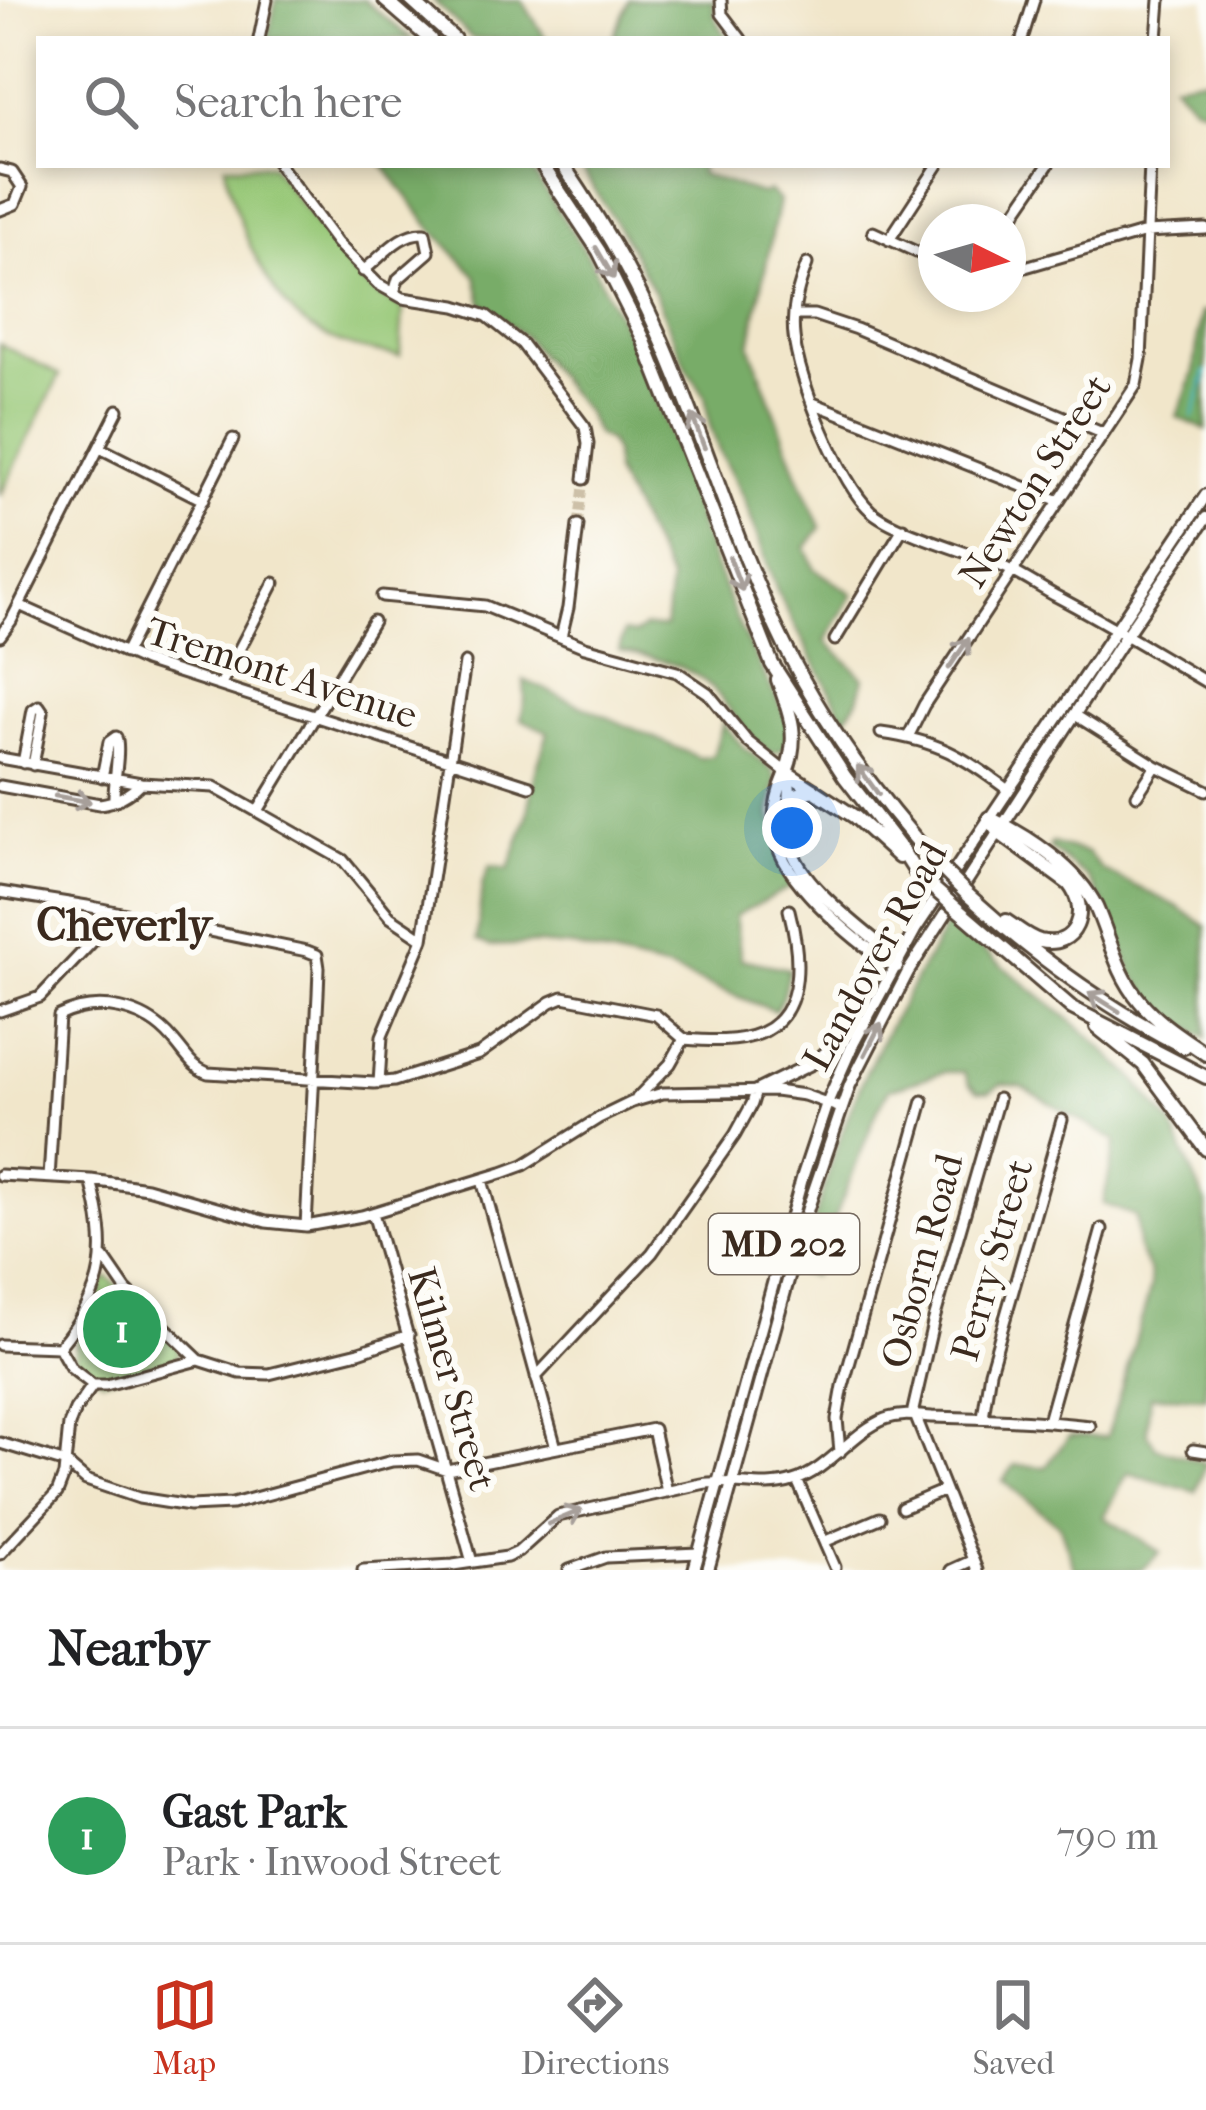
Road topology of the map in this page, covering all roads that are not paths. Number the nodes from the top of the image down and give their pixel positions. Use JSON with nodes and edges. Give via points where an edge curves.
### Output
{"nodes":[{"id":1,"x":267,"y":0,"type":"edge"},
{"id":2,"x":385,"y":0,"type":"edge"},
{"id":3,"x":411,"y":0,"type":"edge"},
{"id":4,"x":721,"y":0,"type":"edge"},
{"id":5,"x":1034,"y":0,"type":"edge"},
{"id":6,"x":1160,"y":0,"type":"edge"},
{"id":7,"x":261,"y":36,"type":"edge"},
{"id":8,"x":427,"y":36,"type":"edge"},
{"id":9,"x":451,"y":36,"type":"edge"},
{"id":10,"x":740,"y":36,"type":"edge"},
{"id":11,"x":1023,"y":36,"type":"edge"},
{"id":12,"x":1157,"y":36,"type":"edge"},
{"id":13,"x":281,"y":168,"type":"edge"},
{"id":14,"x":544,"y":168,"type":"edge"},
{"id":15,"x":565,"y":168,"type":"edge"},
{"id":16,"x":936,"y":168,"type":"edge"},
{"id":17,"x":1046,"y":168,"type":"edge"},
{"id":18,"x":1150,"y":168,"type":"edge"},
{"id":19,"x":0,"y":169,"type":"edge"},
{"id":20,"x":1021,"y":204,"type":"edge"},
{"id":21,"x":0,"y":210,"type":"edge"},
{"id":22,"x":1206,"y":229,"type":"edge"},
{"id":23,"x":873,"y":232,"type":"dead end"},
{"id":24,"x":1146,"y":232,"type":"junction"},
{"id":25,"x":889,"y":240,"type":"junction"},
{"id":26,"x":918,"y":253,"type":"edge"},
{"id":27,"x":807,"y":264,"type":"dead end"},
{"id":28,"x":1026,"y":264,"type":"edge"},
{"id":29,"x":363,"y":271,"type":"junction"},
{"id":30,"x":394,"y":293,"type":"junction"},
{"id":31,"x":794,"y":315,"type":"junction"},
{"id":32,"x":813,"y":403,"type":"junction"},
{"id":33,"x":118,"y":410,"type":"dead end"},
{"id":34,"x":1102,"y":433,"type":"junction"},
{"id":35,"x":233,"y":439,"type":"dead end"},
{"id":36,"x":100,"y":448,"type":"junction"},
{"id":37,"x":584,"y":479,"type":"tunnel mouth"},
{"id":38,"x":1206,"y":495,"type":"edge"},
{"id":39,"x":203,"y":500,"type":"junction"},
{"id":40,"x":1058,"y":500,"type":"junction"},
{"id":41,"x":1206,"y":518,"type":"edge"},
{"id":42,"x":578,"y":525,"type":"tunnel mouth"},
{"id":43,"x":903,"y":528,"type":"junction"},
{"id":44,"x":1012,"y":571,"type":"junction"},
{"id":45,"x":274,"y":583,"type":"dead end"},
{"id":46,"x":382,"y":596,"type":"dead end"},
{"id":47,"x":19,"y":605,"type":"junction"},
{"id":48,"x":568,"y":608,"type":"junction"},
{"id":49,"x":373,"y":621,"type":"dead end"},
{"id":50,"x":1121,"y":632,"type":"junction"},
{"id":51,"x":0,"y":636,"type":"edge"},
{"id":52,"x":561,"y":637,"type":"junction"},
{"id":53,"x":835,"y":640,"type":"dead end"},
{"id":54,"x":587,"y":647,"type":"junction"},
{"id":55,"x":124,"y":653,"type":"junction"},
{"id":56,"x":465,"y":662,"type":"dead end"},
{"id":57,"x":772,"y":664,"type":"junction"},
{"id":58,"x":1206,"y":682,"type":"edge"},
{"id":59,"x":221,"y":684,"type":"junction"},
{"id":60,"x":1076,"y":715,"type":"junction"},
{"id":61,"x":315,"y":717,"type":"junction"},
{"id":62,"x":881,"y":733,"type":"dead end"},
{"id":63,"x":908,"y":737,"type":"junction"},
{"id":64,"x":0,"y":758,"type":"edge"},
{"id":65,"x":451,"y":760,"type":"junction"},
{"id":66,"x":28,"y":764,"type":"junction"},
{"id":67,"x":1156,"y":766,"type":"junction"},
{"id":68,"x":786,"y":772,"type":"junction"},
{"id":69,"x":108,"y":777,"type":"junction"},
{"id":70,"x":141,"y":783,"type":"junction"},
{"id":71,"x":0,"y":786,"type":"edge"},
{"id":72,"x":530,"y":786,"type":"dead end"},
{"id":73,"x":814,"y":790,"type":"junction"},
{"id":74,"x":1008,"y":790,"type":"junction"},
{"id":75,"x":1206,"y":790,"type":"edge"},
{"id":76,"x":1137,"y":795,"type":"dead end"},
{"id":77,"x":114,"y":801,"type":"junction"},
{"id":78,"x":258,"y":811,"type":"junction"},
{"id":79,"x":786,"y":814,"type":"junction"},
{"id":80,"x":989,"y":818,"type":"junction"},
{"id":81,"x":1001,"y":829,"type":"junction"},
{"id":82,"x":917,"y":874,"type":"junction"},
{"id":83,"x":0,"y":892,"type":"edge"},
{"id":84,"x":971,"y":898,"type":"junction"},
{"id":85,"x":788,"y":910,"type":"dead end"},
{"id":86,"x":112,"y":912,"type":"junction"},
{"id":87,"x":915,"y":930,"type":"junction"},
{"id":88,"x":423,"y":939,"type":"junction"},
{"id":89,"x":875,"y":940,"type":"junction"},
{"id":90,"x":896,"y":963,"type":"junction"},
{"id":91,"x":908,"y":972,"type":"junction"},
{"id":92,"x":40,"y":997,"type":"junction"},
{"id":93,"x":1072,"y":1008,"type":"junction"},
{"id":94,"x":0,"y":1011,"type":"edge"},
{"id":95,"x":867,"y":1014,"type":"junction"},
{"id":96,"x":58,"y":1016,"type":"junction"},
{"id":97,"x":684,"y":1039,"type":"junction"},
{"id":98,"x":1206,"y":1056,"type":"edge"},
{"id":99,"x":670,"y":1064,"type":"junction"},
{"id":100,"x":1206,"y":1077,"type":"edge"},
{"id":101,"x":313,"y":1080,"type":"junction"},
{"id":102,"x":380,"y":1083,"type":"junction"},
{"id":103,"x":676,"y":1091,"type":"junction"},
{"id":104,"x":756,"y":1091,"type":"junction"},
{"id":105,"x":998,"y":1099,"type":"dead end"},
{"id":106,"x":923,"y":1101,"type":"dead end"},
{"id":107,"x":632,"y":1102,"type":"junction"},
{"id":108,"x":827,"y":1103,"type":"junction"},
{"id":109,"x":841,"y":1108,"type":"junction"},
{"id":110,"x":1061,"y":1120,"type":"dead end"},
{"id":111,"x":1206,"y":1149,"type":"edge"},
{"id":112,"x":0,"y":1175,"type":"edge"},
{"id":113,"x":49,"y":1178,"type":"junction"},
{"id":114,"x":91,"y":1180,"type":"junction"},
{"id":115,"x":482,"y":1180,"type":"junction"},
{"id":116,"x":112,"y":1183,"type":"junction"},
{"id":117,"x":98,"y":1209,"type":"junction"},
{"id":118,"x":373,"y":1213,"type":"junction"},
{"id":119,"x":306,"y":1226,"type":"junction"},
{"id":120,"x":1102,"y":1229,"type":"dead end"},
{"id":121,"x":104,"y":1258,"type":"junction"},
{"id":122,"x":409,"y":1335,"type":"junction"},
{"id":123,"x":0,"y":1345,"type":"edge"},
{"id":124,"x":59,"y":1347,"type":"junction"},
{"id":125,"x":200,"y":1360,"type":"junction"},
{"id":126,"x":536,"y":1377,"type":"junction"},
{"id":127,"x":93,"y":1384,"type":"junction"},
{"id":128,"x":913,"y":1415,"type":"junction"},
{"id":129,"x":983,"y":1418,"type":"junction"},
{"id":130,"x":1048,"y":1421,"type":"junction"},
{"id":131,"x":1090,"y":1426,"type":"dead end"},
{"id":132,"x":0,"y":1443,"type":"edge"},
{"id":133,"x":556,"y":1448,"type":"junction"},
{"id":134,"x":1193,"y":1450,"type":"dead end"},
{"id":135,"x":1206,"y":1452,"type":"edge"},
{"id":136,"x":840,"y":1453,"type":"junction"},
{"id":137,"x":66,"y":1463,"type":"junction"},
{"id":138,"x":447,"y":1470,"type":"junction"},
{"id":139,"x":718,"y":1480,"type":"junction"},
{"id":140,"x":797,"y":1480,"type":"junction"},
{"id":141,"x":731,"y":1484,"type":"junction"},
{"id":142,"x":945,"y":1490,"type":"junction"},
{"id":143,"x":667,"y":1492,"type":"junction"},
{"id":144,"x":902,"y":1508,"type":"dead end"},
{"id":145,"x":880,"y":1517,"type":"dead end"},
{"id":146,"x":826,"y":1541,"type":"junction"},
{"id":147,"x":699,"y":1552,"type":"junction"},
{"id":148,"x":0,"y":1554,"type":"edge"},
{"id":149,"x":683,"y":1554,"type":"junction"},
{"id":150,"x":472,"y":1562,"type":"junction"},
{"id":151,"x":975,"y":1565,"type":"edge"},
{"id":152,"x":836,"y":1567,"type":"dead end"},
{"id":153,"x":363,"y":1570,"type":"edge"},
{"id":154,"x":569,"y":1570,"type":"edge"},
{"id":155,"x":679,"y":1570,"type":"edge"},
{"id":156,"x":694,"y":1570,"type":"edge"},
{"id":157,"x":708,"y":1570,"type":"edge"},
{"id":158,"x":952,"y":1570,"type":"edge"}],
"edges":[{"from":1,"to":7,"type":"street"},
{"from":2,"to":8,"type":"highway"},
{"from":3,"to":9,"type":"highway"},
{"from":4,"to":10,"type":"street"},
{"from":5,"to":11,"type":"street"},
{"from":6,"to":12,"type":"street"},
{"from":13,"to":29,"type":"street"},
{"from":14,"to":57,"type":"highway","one_way":true,"via":[[642,336]]},
{"from":84,"to":15,"type":"highway","one_way":true,"bridge":true,"via":[[887,807],[793,661],[657,330]]},
{"from":16,"to":25,"type":"street"},
{"from":17,"to":20,"type":"street"},
{"from":18,"to":24,"type":"street","name":"Newton Street"},
{"from":19,"to":21,"type":"street","via":[[22,188],[15,204]]},
{"from":22,"to":24,"type":"street"},
{"from":23,"to":25,"type":"street"},
{"from":24,"to":28,"type":"street"},
{"from":24,"to":34,"type":"street","name":"Newton Street","via":[[1139,374]]},
{"from":25,"to":26,"type":"street"},
{"from":27,"to":31,"type":"street"},
{"from":29,"to":30,"type":"street"},
{"from":29,"to":30,"type":"street","via":[[403,237],[424,233],[429,252],[404,272]]},
{"from":30,"to":37,"type":"street","via":[[470,309],[522,344],[585,427]]},
{"from":31,"to":32,"type":"street"},
{"from":31,"to":34,"type":"street","via":[[844,325]]},
{"from":32,"to":40,"type":"street"},
{"from":32,"to":43,"type":"street","via":[[858,497]]},
{"from":33,"to":36,"type":"street"},
{"from":34,"to":40,"type":"street","name":"Newton Street"},
{"from":35,"to":39,"type":"street"},
{"from":36,"to":39,"type":"street"},
{"from":36,"to":47,"type":"street"},
{"from":38,"to":50,"type":"main road","name":"Landover Road","number":"MD 202"},
{"from":39,"to":55,"type":"street"},
{"from":40,"to":44,"type":"street","name":"Newton Street"},
{"from":41,"to":50,"type":"main road","name":"Landover Road","number":"MD 202"},
{"from":42,"to":48,"type":"street"},
{"from":43,"to":44,"type":"street"},
{"from":43,"to":53,"type":"street"},
{"from":44,"to":50,"type":"street"},
{"from":63,"to":44,"type":"street","name":"Newton Street","one_way":true},
{"from":45,"to":59,"type":"street"},
{"from":46,"to":52,"type":"street","via":[[485,606]]},
{"from":47,"to":51,"type":"street"},
{"from":47,"to":55,"type":"street","name":"Tremont Avenue"},
{"from":48,"to":52,"type":"street"},
{"from":48,"to":54,"type":"street"},
{"from":49,"to":61,"type":"street"},
{"from":50,"to":58,"type":"street"},
{"from":50,"to":60,"type":"main road","name":"Landover Road","number":"MD 202"},
{"from":50,"to":74,"type":"main road","name":"Landover Road","number":"MD 202"},
{"from":52,"to":54,"type":"street"},
{"from":54,"to":68,"type":"street","via":[[688,677]]},
{"from":55,"to":59,"type":"street","name":"Tremont Avenue"},
{"from":56,"to":65,"type":"street"},
{"from":57,"to":68,"type":"highway","via":[[795,736]]},
{"from":57,"to":82,"type":"highway"},
{"from":59,"to":61,"type":"street","name":"Tremont Avenue"},
{"from":60,"to":67,"type":"street"},
{"from":60,"to":81,"type":"main road","name":"Landover Road","number":"MD 202"},
{"from":61,"to":65,"type":"street","name":"Tremont Avenue"},
{"from":61,"to":78,"type":"street"},
{"from":62,"to":63,"type":"street"},
{"from":63,"to":74,"type":"street","via":[[945,747]]},
{"from":64,"to":66,"type":"street"},
{"from":65,"to":72,"type":"street","name":"Tremont Avenue"},
{"from":65,"to":88,"type":"street"},
{"from":66,"to":66,"type":"street","via":[[33,710],[39,706],[43,712]]},
{"from":66,"to":69,"type":"street"},
{"from":67,"to":75,"type":"street"},
{"from":67,"to":76,"type":"street"},
{"from":68,"to":73,"type":"highway"},
{"from":68,"to":79,"type":"main road"},
{"from":68,"to":90,"type":"main road","via":[[775,825],[787,865],[838,922]]},
{"from":69,"to":70,"type":"street"},
{"from":69,"to":77,"type":"street"},
{"from":70,"to":77,"type":"street"},
{"from":70,"to":78,"type":"street","via":[[211,785]]},
{"from":71,"to":77,"type":"street","one_way":true},
{"from":73,"to":79,"type":"highway","via":[[795,795]]},
{"from":73,"to":82,"type":"highway"},
{"from":74,"to":80,"type":"main road","name":"Landover Road","number":"MD 202"},
{"from":78,"to":88,"type":"street","via":[[343,860],[390,917]]},
{"from":79,"to":89,"type":"main road","via":[[802,868]]},
{"from":80,"to":81,"type":"highway"},
{"from":80,"to":87,"type":"main road","name":"Landover Road","number":"MD 202"},
{"from":81,"to":84,"type":"highway","via":[[1069,884],[1079,900],[1078,923],[1060,940],[1040,940]]},
{"from":81,"to":91,"type":"main road","name":"Landover Road","number":"MD 202"},
{"from":81,"to":98,"type":"highway","via":[[1078,879],[1136,995]]},
{"from":82,"to":93,"type":"highway","bridge":true},
{"from":83,"to":86,"type":"street"},
{"from":98,"to":84,"type":"highway","one_way":true,"via":[[1087,992]]},
{"from":85,"to":97,"type":"street","via":[[798,969],[779,1019],[746,1037]]},
{"from":86,"to":92,"type":"street"},
{"from":86,"to":101,"type":"street","via":[[317,956]]},
{"from":87,"to":89,"type":"main road","via":[[898,942]]},
{"from":87,"to":90,"type":"main road","name":"Landover Road","number":"MD 202"},
{"from":88,"to":102,"type":"street","via":[[382,1036]]},
{"from":89,"to":90,"type":"main road"},
{"from":90,"to":91,"type":"main road"},
{"from":90,"to":95,"type":"main road","name":"Landover Road","number":"MD 202"},
{"from":109,"to":91,"type":"main road","name":"Landover Road","number":"MD 202","one_way":true},
{"from":92,"to":94,"type":"street"},
{"from":92,"to":96,"type":"street"},
{"from":93,"to":100,"type":"highway"},
{"from":93,"to":111,"type":"highway","via":[[1143,1064]]},
{"from":95,"to":104,"type":"main road","via":[[815,1061]]},
{"from":95,"to":108,"type":"main road","name":"Landover Road","number":"MD 202"},
{"from":96,"to":101,"type":"street","via":[[125,1009],[163,1029],[201,1072]]},
{"from":96,"to":113,"type":"street"},
{"from":97,"to":99,"type":"street"},
{"from":97,"to":102,"type":"street","via":[[656,1015],[562,997],[479,1054]]},
{"from":99,"to":103,"type":"street"},
{"from":99,"to":107,"type":"street"},
{"from":101,"to":102,"type":"street"},
{"from":101,"to":119,"type":"street"},
{"from":103,"to":104,"type":"street"},
{"from":103,"to":107,"type":"street"},
{"from":104,"to":108,"type":"street"},
{"from":104,"to":126,"type":"street","via":[[652,1253]]},
{"from":105,"to":128,"type":"street","name":"Osborn Road"},
{"from":106,"to":136,"type":"street","via":[[844,1387]]},
{"from":107,"to":115,"type":"street","via":[[524,1165]]},
{"from":108,"to":109,"type":"street"},
{"from":108,"to":139,"type":"main road","name":"Landover Road","number":"MD 202"},
{"from":109,"to":141,"type":"main road","name":"Landover Road","number":"MD 202"},
{"from":110,"to":129,"type":"street","name":"Perry Street"},
{"from":112,"to":113,"type":"street"},
{"from":113,"to":114,"type":"street"},
{"from":114,"to":116,"type":"street"},
{"from":114,"to":117,"type":"street"},
{"from":115,"to":118,"type":"street"},
{"from":115,"to":126,"type":"street"},
{"from":116,"to":117,"type":"street"},
{"from":116,"to":119,"type":"street"},
{"from":117,"to":121,"type":"street"},
{"from":118,"to":119,"type":"street"},
{"from":118,"to":122,"type":"street","name":"Kilmer Street"},
{"from":120,"to":130,"type":"street"},
{"from":121,"to":124,"type":"street","via":[[86,1311]]},
{"from":121,"to":125,"type":"street"},
{"from":122,"to":125,"type":"street","via":[[269,1374]]},
{"from":122,"to":138,"type":"street","name":"Kilmer Street"},
{"from":123,"to":124,"type":"street"},
{"from":124,"to":127,"type":"street"},
{"from":125,"to":127,"type":"street"},
{"from":126,"to":133,"type":"street"},
{"from":127,"to":137,"type":"street","via":[[69,1424]]},
{"from":128,"to":129,"type":"street"},
{"from":128,"to":136,"type":"street","via":[[883,1420]]},
{"from":128,"to":142,"type":"street","name":"Osborn Road"},
{"from":129,"to":130,"type":"street"},
{"from":130,"to":131,"type":"street"},
{"from":132,"to":137,"type":"street"},
{"from":133,"to":138,"type":"street"},
{"from":133,"to":143,"type":"street","via":[[652,1429]]},
{"from":134,"to":135,"type":"street"},
{"from":136,"to":140,"type":"street"},
{"from":137,"to":138,"type":"street","via":[[86,1480],[190,1506],[232,1504],[392,1461]]},
{"from":137,"to":148,"type":"street","via":[[57,1493]]},
{"from":138,"to":150,"type":"street","name":"Kilmer Street"},
{"from":139,"to":141,"type":"street"},
{"from":139,"to":143,"type":"street"},
{"from":139,"to":147,"type":"main road","name":"Landover Road","number":"MD 202"},
{"from":140,"to":141,"type":"street"},
{"from":140,"to":146,"type":"street"},
{"from":141,"to":157,"type":"main road","name":"Landover Road","number":"MD 202"},
{"from":142,"to":144,"type":"street"},
{"from":142,"to":151,"type":"street","name":"Osborn Road"},
{"from":150,"to":143,"type":"street","one_way":true,"via":[[512,1555],[558,1516]]},
{"from":145,"to":146,"type":"street"},
{"from":146,"to":152,"type":"street"},
{"from":147,"to":149,"type":"street"},
{"from":147,"to":156,"type":"main road","name":"Landover Road","number":"MD 202"},
{"from":149,"to":154,"type":"street","via":[[606,1557]]},
{"from":149,"to":155,"type":"street"},
{"from":150,"to":153,"type":"street"},
{"from":151,"to":158,"type":"street"}]}
